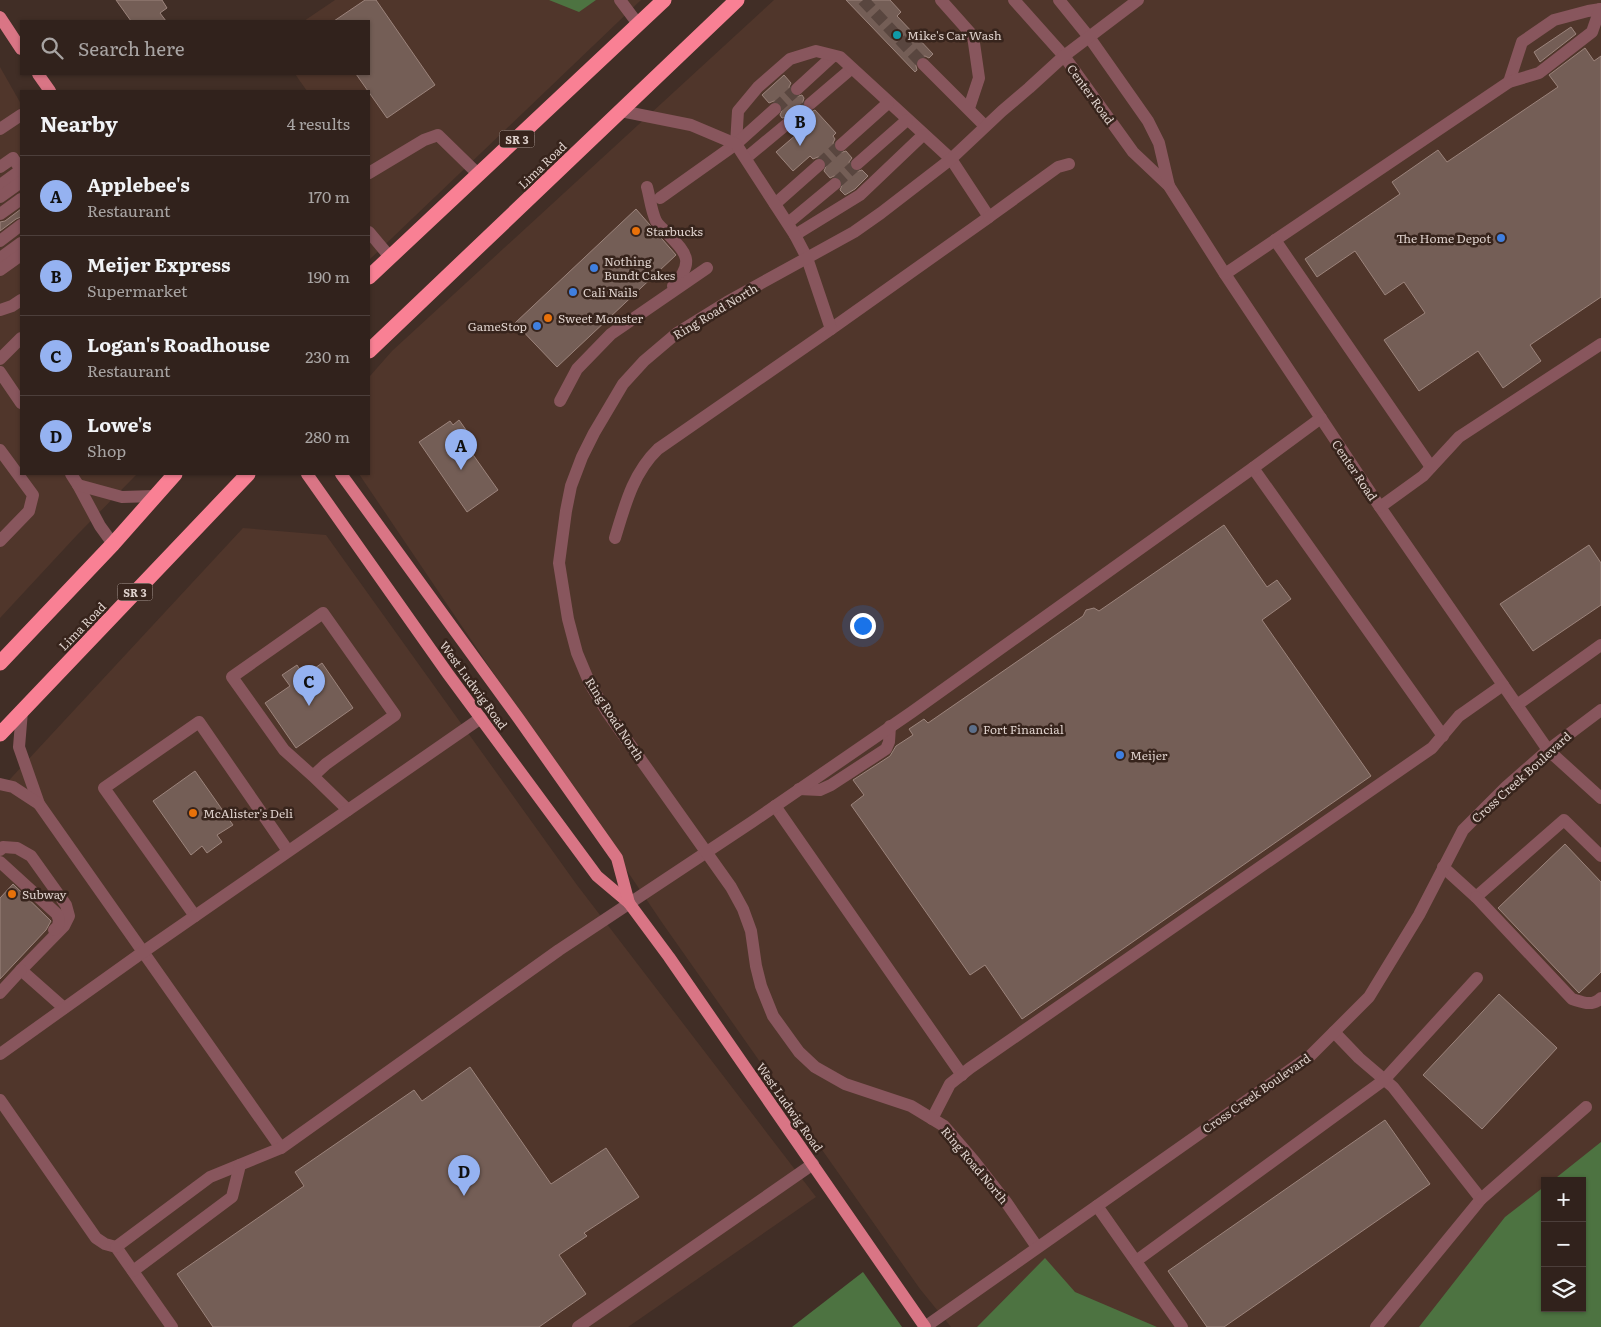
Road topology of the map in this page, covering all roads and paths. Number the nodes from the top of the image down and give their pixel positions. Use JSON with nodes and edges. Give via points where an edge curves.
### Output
{"nodes":[{"id":1,"x":620,"y":0,"type":"edge"},
{"id":2,"x":664,"y":0,"type":"edge"},
{"id":3,"x":736,"y":0,"type":"edge"},
{"id":4,"x":941,"y":0,"type":"edge"},
{"id":5,"x":1014,"y":0,"type":"edge"},
{"id":6,"x":1059,"y":0,"type":"edge"},
{"id":7,"x":1138,"y":0,"type":"edge"},
{"id":8,"x":1601,"y":9,"type":"edge"},
{"id":9,"x":0,"y":17,"type":"edge"},
{"id":10,"x":638,"y":24,"type":"junction"},
{"id":11,"x":1089,"y":37,"type":"junction"},
{"id":12,"x":20,"y":47,"type":"edge"},
{"id":13,"x":833,"y":56,"type":"junction"},
{"id":14,"x":1064,"y":56,"type":"junction"},
{"id":15,"x":923,"y":64,"type":"tunnel mouth"},
{"id":16,"x":851,"y":69,"type":"junction"},
{"id":17,"x":39,"y":75,"type":"edge"},
{"id":18,"x":1509,"y":82,"type":"junction"},
{"id":19,"x":797,"y":89,"type":"tunnel mouth"},
{"id":20,"x":49,"y":90,"type":"edge"},
{"id":21,"x":888,"y":103,"type":"junction"},
{"id":22,"x":810,"y":104,"type":"tunnel mouth"},
{"id":23,"x":968,"y":108,"type":"junction"},
{"id":24,"x":774,"y":109,"type":"tunnel mouth"},
{"id":25,"x":621,"y":111,"type":"junction"},
{"id":26,"x":20,"y":116,"type":"edge"},
{"id":27,"x":907,"y":120,"type":"junction"},
{"id":28,"x":787,"y":124,"type":"tunnel mouth"},
{"id":29,"x":985,"y":126,"type":"junction"},
{"id":30,"x":0,"y":129,"type":"edge"},
{"id":31,"x":923,"y":134,"type":"junction"},
{"id":32,"x":736,"y":144,"type":"junction"},
{"id":33,"x":841,"y":145,"type":"tunnel mouth"},
{"id":34,"x":746,"y":158,"type":"junction"},
{"id":35,"x":951,"y":159,"type":"junction"},
{"id":36,"x":857,"y":164,"type":"tunnel mouth"},
{"id":37,"x":1069,"y":164,"type":"dead end"},
{"id":38,"x":818,"y":165,"type":"tunnel mouth"},
{"id":39,"x":0,"y":167,"type":"edge"},
{"id":40,"x":20,"y":168,"type":"edge"},
{"id":41,"x":20,"y":171,"type":"edge"},
{"id":42,"x":370,"y":173,"type":"edge"},
{"id":43,"x":479,"y":175,"type":"junction"},
{"id":44,"x":20,"y":183,"type":"edge"},
{"id":45,"x":0,"y":184,"type":"edge"},
{"id":46,"x":835,"y":184,"type":"tunnel mouth"},
{"id":47,"x":1169,"y":186,"type":"junction"},
{"id":48,"x":647,"y":187,"type":"dead end"},
{"id":49,"x":0,"y":197,"type":"edge"},
{"id":50,"x":660,"y":198,"type":"dead end"},
{"id":51,"x":20,"y":200,"type":"edge"},
{"id":52,"x":776,"y":204,"type":"junction"},
{"id":53,"x":0,"y":214,"type":"edge"},
{"id":54,"x":990,"y":216,"type":"junction"},
{"id":55,"x":788,"y":223,"type":"junction"},
{"id":56,"x":20,"y":226,"type":"edge"},
{"id":57,"x":370,"y":233,"type":"edge"},
{"id":58,"x":795,"y":235,"type":"junction"},
{"id":59,"x":1275,"y":240,"type":"junction"},
{"id":60,"x":0,"y":241,"type":"edge"},
{"id":61,"x":20,"y":244,"type":"edge"},
{"id":62,"x":20,"y":256,"type":"edge"},
{"id":63,"x":390,"y":257,"type":"junction"},
{"id":64,"x":0,"y":258,"type":"edge"},
{"id":65,"x":807,"y":258,"type":"junction"},
{"id":66,"x":707,"y":268,"type":"dead end"},
{"id":67,"x":0,"y":270,"type":"edge"},
{"id":68,"x":1225,"y":274,"type":"junction"},
{"id":69,"x":370,"y":276,"type":"edge"},
{"id":70,"x":20,"y":301,"type":"edge"},
{"id":71,"x":657,"y":302,"type":"junction"},
{"id":72,"x":0,"y":310,"type":"edge"},
{"id":73,"x":831,"y":329,"type":"junction"},
{"id":74,"x":20,"y":339,"type":"edge"},
{"id":75,"x":1601,"y":344,"type":"edge"},
{"id":76,"x":370,"y":351,"type":"edge"},
{"id":77,"x":0,"y":359,"type":"edge"},
{"id":78,"x":0,"y":372,"type":"edge"},
{"id":79,"x":560,"y":401,"type":"dead end"},
{"id":80,"x":20,"y":402,"type":"edge"},
{"id":81,"x":1321,"y":418,"type":"junction"},
{"id":82,"x":0,"y":450,"type":"edge"},
{"id":83,"x":1431,"y":467,"type":"junction"},
{"id":84,"x":1253,"y":468,"type":"junction"},
{"id":85,"x":174,"y":475,"type":"edge"},
{"id":86,"x":247,"y":475,"type":"edge"},
{"id":87,"x":308,"y":475,"type":"edge"},
{"id":88,"x":342,"y":475,"type":"edge"},
{"id":89,"x":74,"y":479,"type":"edge"},
{"id":90,"x":155,"y":496,"type":"junction"},
{"id":91,"x":1380,"y":508,"type":"junction"},
{"id":92,"x":615,"y":538,"type":"dead end"},
{"id":93,"x":0,"y":541,"type":"edge"},
{"id":94,"x":113,"y":544,"type":"junction"},
{"id":95,"x":1601,"y":645,"type":"edge"},
{"id":96,"x":0,"y":663,"type":"edge"},
{"id":97,"x":1503,"y":685,"type":"junction"},
{"id":98,"x":1517,"y":705,"type":"junction"},
{"id":99,"x":1601,"y":710,"type":"edge"},
{"id":100,"x":22,"y":711,"type":"junction"},
{"id":101,"x":480,"y":718,"type":"junction"},
{"id":102,"x":0,"y":734,"type":"edge"},
{"id":103,"x":1442,"y":736,"type":"junction"},
{"id":104,"x":1548,"y":750,"type":"junction"},
{"id":105,"x":313,"y":776,"type":"junction"},
{"id":106,"x":0,"y":784,"type":"edge"},
{"id":107,"x":1601,"y":798,"type":"edge"},
{"id":108,"x":39,"y":804,"type":"junction"},
{"id":109,"x":775,"y":806,"type":"junction"},
{"id":110,"x":348,"y":810,"type":"junction"},
{"id":111,"x":0,"y":850,"type":"edge"},
{"id":112,"x":288,"y":851,"type":"junction"},
{"id":113,"x":705,"y":853,"type":"junction"},
{"id":114,"x":1601,"y":856,"type":"edge"},
{"id":115,"x":0,"y":862,"type":"edge"},
{"id":116,"x":1444,"y":868,"type":"junction"},
{"id":117,"x":1476,"y":897,"type":"junction"},
{"id":118,"x":630,"y":903,"type":"junction"},
{"id":119,"x":195,"y":916,"type":"junction"},
{"id":120,"x":42,"y":949,"type":"junction"},
{"id":121,"x":143,"y":952,"type":"junction"},
{"id":122,"x":21,"y":970,"type":"junction"},
{"id":123,"x":1477,"y":978,"type":"dead end"},
{"id":124,"x":0,"y":993,"type":"edge"},
{"id":125,"x":1601,"y":998,"type":"edge"},
{"id":126,"x":64,"y":1008,"type":"junction"},
{"id":127,"x":1334,"y":1032,"type":"junction"},
{"id":128,"x":0,"y":1054,"type":"edge"},
{"id":129,"x":962,"y":1075,"type":"junction"},
{"id":130,"x":1384,"y":1080,"type":"junction"},
{"id":131,"x":0,"y":1100,"type":"edge"},
{"id":132,"x":1586,"y":1107,"type":"dead end"},
{"id":133,"x":932,"y":1119,"type":"junction"},
{"id":134,"x":280,"y":1148,"type":"junction"},
{"id":135,"x":813,"y":1164,"type":"junction"},
{"id":136,"x":240,"y":1165,"type":"junction"},
{"id":137,"x":1481,"y":1200,"type":"junction"},
{"id":138,"x":1097,"y":1206,"type":"junction"},
{"id":139,"x":116,"y":1247,"type":"junction"},
{"id":140,"x":1037,"y":1248,"type":"junction"},
{"id":141,"x":1136,"y":1261,"type":"junction"},
{"id":142,"x":133,"y":1272,"type":"junction"},
{"id":143,"x":172,"y":1327,"type":"edge"},
{"id":144,"x":578,"y":1327,"type":"edge"},
{"id":145,"x":925,"y":1327,"type":"edge"},
{"id":146,"x":1182,"y":1327,"type":"edge"},
{"id":147,"x":1376,"y":1327,"type":"edge"}],
"edges":[{"from":1,"to":10,"type":"street"},
{"from":2,"to":10,"type":"highway","number":"SR 3"},
{"from":3,"to":25,"type":"highway","name":"Lima Road"},
{"from":4,"to":23,"type":"street","via":[[973,36],[979,78]]},
{"from":5,"to":14,"type":"street","name":"Center Road"},
{"from":6,"to":11,"type":"street","name":"Center Road"},
{"from":7,"to":11,"type":"street","name":"Ring Road North"},
{"from":8,"to":18,"type":"street","via":[[1592,32],[1539,73]]},
{"from":8,"to":18,"type":"street","via":[[1554,20],[1522,42]]},
{"from":9,"to":12,"type":"main road"},
{"from":10,"to":43,"type":"highway","number":"SR 3"},
{"from":11,"to":14,"type":"street","name":"Ring Road North"},
{"from":11,"to":47,"type":"street","name":"Center Road","via":[[1148,121],[1159,144]]},
{"from":13,"to":16,"type":"street","via":[[840,57]]},
{"from":13,"to":19,"type":"street"},
{"from":13,"to":32,"type":"street","via":[[816,52],[790,59],[758,87],[738,111]]},
{"from":14,"to":29,"type":"street","name":"Ring Road North"},
{"from":14,"to":47,"type":"street","name":"Center Road","via":[[1133,152]]},
{"from":15,"to":23,"type":"street"},
{"from":16,"to":21,"type":"street"},
{"from":16,"to":22,"type":"street"},
{"from":17,"to":20,"type":"main road"},
{"from":18,"to":59,"type":"street"},
{"from":21,"to":27,"type":"street"},
{"from":21,"to":33,"type":"street"},
{"from":23,"to":29,"type":"street"},
{"from":24,"to":32,"type":"street"},
{"from":25,"to":32,"type":"street","via":[[691,125]]},
{"from":25,"to":76,"type":"highway","name":"Lima Road"},
{"from":26,"to":30,"type":"street"},
{"from":27,"to":31,"type":"street"},
{"from":27,"to":36,"type":"street"},
{"from":28,"to":34,"type":"street"},
{"from":29,"to":35,"type":"street","name":"Ring Road North"},
{"from":31,"to":35,"type":"street"},
{"from":31,"to":58,"type":"street","via":[[860,195]]},
{"from":32,"to":34,"type":"street"},
{"from":32,"to":50,"type":"street"},
{"from":34,"to":52,"type":"street"},
{"from":35,"to":54,"type":"street"},
{"from":35,"to":65,"type":"street","name":"Ring Road North","via":[[854,232]]},
{"from":37,"to":54,"type":"street","via":[[1058,167]]},
{"from":38,"to":52,"type":"street"},
{"from":39,"to":40,"type":"street","via":[[13,158]]},
{"from":41,"to":45,"type":"street"},
{"from":42,"to":43,"type":"street","via":[[424,140],[438,135]]},
{"from":43,"to":63,"type":"highway","number":"SR 3"},
{"from":44,"to":49,"type":"street"},
{"from":46,"to":55,"type":"street"},
{"from":47,"to":68,"type":"street","name":"Center Road"},
{"from":48,"to":71,"type":"street","via":[[656,222],[687,258],[684,271]]},
{"from":51,"to":53,"type":"street"},
{"from":52,"to":55,"type":"street"},
{"from":54,"to":73,"type":"street"},
{"from":55,"to":58,"type":"street"},
{"from":56,"to":60,"type":"street"},
{"from":57,"to":63,"type":"street"},
{"from":58,"to":65,"type":"street"},
{"from":59,"to":68,"type":"street"},
{"from":59,"to":83,"type":"street"},
{"from":61,"to":64,"type":"street"},
{"from":62,"to":67,"type":"street"},
{"from":63,"to":69,"type":"highway","number":"SR 3"},
{"from":65,"to":73,"type":"street"},
{"from":65,"to":113,"type":"street","name":"Ring Road North","via":[[677,333],[638,366],[622,384],[582,457],[566,511],[559,563],[577,653],[607,712]]},
{"from":66,"to":71,"type":"street"},
{"from":68,"to":81,"type":"street","name":"Center Road"},
{"from":70,"to":72,"type":"street"},
{"from":71,"to":79,"type":"street","via":[[611,334],[577,369]]},
{"from":73,"to":92,"type":"street","via":[[658,449],[635,479]]},
{"from":74,"to":77,"type":"street"},
{"from":75,"to":83,"type":"street","via":[[1459,437]]},
{"from":78,"to":80,"type":"street"},
{"from":81,"to":84,"type":"street"},
{"from":81,"to":91,"type":"street","name":"Center Road"},
{"from":82,"to":93,"type":"street","via":[[33,495],[29,511]]},
{"from":83,"to":91,"type":"street"},
{"from":84,"to":103,"type":"street"},
{"from":84,"to":109,"type":"street"},
{"from":85,"to":90,"type":"highway"},
{"from":86,"to":100,"type":"highway","name":"Lima Road","number":"SR 3"},
{"from":87,"to":101,"type":"main road","name":"West Ludwig Road"},
{"from":88,"to":118,"type":"main road","name":"West Ludwig Road","via":[[617,858]]},
{"from":89,"to":90,"type":"street","via":[[122,497]]},
{"from":89,"to":94,"type":"street"},
{"from":90,"to":94,"type":"highway"},
{"from":91,"to":97,"type":"street","name":"Center Road"},
{"from":94,"to":96,"type":"highway"},
{"from":95,"to":98,"type":"street"},
{"from":97,"to":98,"type":"street","name":"Center Road"},
{"from":97,"to":103,"type":"street","via":[[1459,716]]},
{"from":98,"to":104,"type":"street","name":"Center Road"},
{"from":99,"to":104,"type":"street","name":"Cross Creek Boulevard"},
{"from":100,"to":102,"type":"highway","name":"Lima Road","number":"SR 3"},
{"from":100,"to":108,"type":"street","via":[[19,747]]},
{"from":101,"to":110,"type":"street"},
{"from":101,"to":118,"type":"main road","name":"West Ludwig Road","via":[[597,876]]},
{"from":103,"to":129,"type":"street","via":[[1432,748]]},
{"from":104,"to":107,"type":"street","name":"Center Road"},
{"from":104,"to":116,"type":"street","name":"Cross Creek Boulevard","via":[[1462,830]]},
{"from":105,"to":105,"type":"street","via":[[395,714],[323,613],[232,677],[284,750]]},
{"from":105,"to":110,"type":"street"},
{"from":106,"to":108,"type":"street","via":[[13,787]]},
{"from":108,"to":121,"type":"street"},
{"from":109,"to":113,"type":"street"},
{"from":109,"to":129,"type":"street"},
{"from":110,"to":112,"type":"street"},
{"from":111,"to":120,"type":"street","via":[[3,847],[17,848],[31,856],[66,905],[69,916],[64,926]]},
{"from":112,"to":119,"type":"street"},
{"from":112,"to":119,"type":"street","via":[[199,722],[104,788]]},
{"from":113,"to":118,"type":"street"},
{"from":113,"to":133,"type":"street","name":"Ring Road North","via":[[743,909],[751,931],[761,986],[772,1016],[799,1052],[815,1067],[845,1084],[911,1106]]},
{"from":114,"to":117,"type":"street","via":[[1564,820]]},
{"from":115,"to":120,"type":"street","via":[[57,914],[58,926]]},
{"from":116,"to":117,"type":"street"},
{"from":116,"to":127,"type":"street","name":"Cross Creek Boulevard","via":[[1369,997]]},
{"from":117,"to":125,"type":"street","via":[[1572,998],[1586,1004],[1598,1002]]},
{"from":118,"to":134,"type":"street"},
{"from":118,"to":135,"type":"main road","name":"West Ludwig Road"},
{"from":119,"to":121,"type":"street"},
{"from":120,"to":122,"type":"street"},
{"from":121,"to":126,"type":"street"},
{"from":121,"to":134,"type":"street"},
{"from":122,"to":124,"type":"street"},
{"from":122,"to":126,"type":"street"},
{"from":123,"to":130,"type":"street"},
{"from":126,"to":128,"type":"street"},
{"from":127,"to":130,"type":"street"},
{"from":127,"to":138,"type":"street","name":"Cross Creek Boulevard","via":[[1310,1056]]},
{"from":129,"to":133,"type":"street","via":[[950,1084]]},
{"from":130,"to":137,"type":"street","via":[[1399,1094]]},
{"from":130,"to":141,"type":"street"},
{"from":131,"to":139,"type":"street","via":[[96,1238]]},
{"from":132,"to":137,"type":"street"},
{"from":133,"to":140,"type":"street","name":"Ring Road North","via":[[944,1126],[974,1161]]},
{"from":134,"to":136,"type":"street"},
{"from":135,"to":144,"type":"street"},
{"from":135,"to":145,"type":"main road","name":"West Ludwig Road"},
{"from":136,"to":139,"type":"street","via":[[210,1177]]},
{"from":136,"to":142,"type":"street","via":[[232,1197]]},
{"from":137,"to":147,"type":"street"},
{"from":138,"to":140,"type":"street","name":"Cross Creek Boulevard"},
{"from":138,"to":141,"type":"street"},
{"from":139,"to":142,"type":"street"},
{"from":140,"to":145,"type":"street","name":"Cross Creek Boulevard"},
{"from":141,"to":146,"type":"street"},
{"from":142,"to":143,"type":"street"}]}
